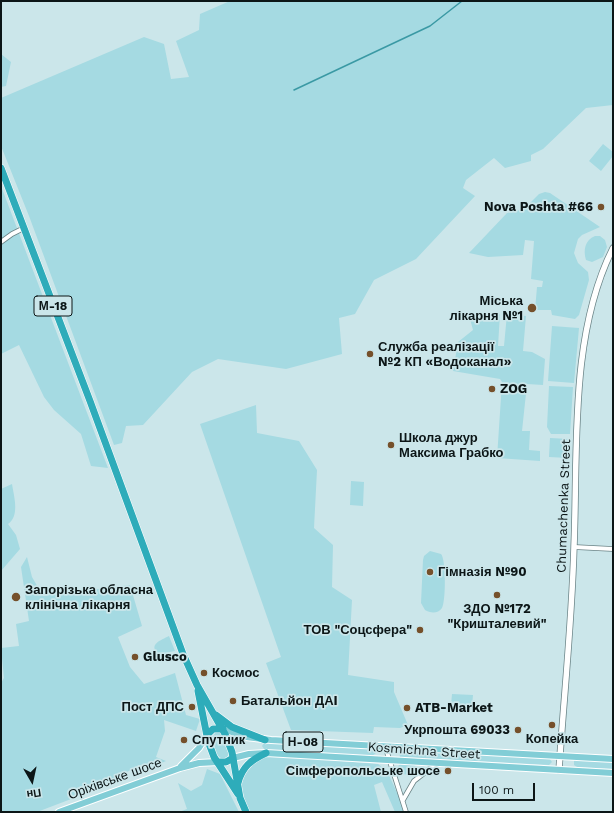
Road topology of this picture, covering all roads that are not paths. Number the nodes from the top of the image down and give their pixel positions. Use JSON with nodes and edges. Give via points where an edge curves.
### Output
{"nodes":[{"id":1,"x":1,"y":168,"type":"edge"},
{"id":2,"x":24,"y":228,"type":"junction"},
{"id":3,"x":1,"y":242,"type":"edge"},
{"id":4,"x":613,"y":248,"type":"edge"},
{"id":5,"x":574,"y":547,"type":"junction"},
{"id":6,"x":613,"y":549,"type":"edge"},
{"id":7,"x":197,"y":685,"type":"junction"},
{"id":8,"x":213,"y":713,"type":"junction"},
{"id":9,"x":223,"y":729,"type":"junction"},
{"id":10,"x":207,"y":735,"type":"junction"},
{"id":11,"x":265,"y":740,"type":"junction"},
{"id":12,"x":384,"y":746,"type":"junction"},
{"id":13,"x":266,"y":753,"type":"junction"},
{"id":14,"x":560,"y":756,"type":"junction"},
{"id":15,"x":233,"y":758,"type":"junction"},
{"id":16,"x":388,"y":759,"type":"junction"},
{"id":17,"x":613,"y":759,"type":"edge"},
{"id":18,"x":218,"y":762,"type":"junction"},
{"id":19,"x":438,"y":763,"type":"junction"},
{"id":20,"x":180,"y":768,"type":"junction"},
{"id":21,"x":559,"y":770,"type":"junction"},
{"id":22,"x":613,"y":773,"type":"edge"},
{"id":23,"x":238,"y":785,"type":"junction"},
{"id":24,"x":240,"y":798,"type":"junction"},
{"id":25,"x":403,"y":800,"type":"junction"},
{"id":26,"x":59,"y":812,"type":"edge"},
{"id":27,"x":246,"y":812,"type":"edge"},
{"id":28,"x":406,"y":812,"type":"edge"}],
"edges":[{"from":1,"to":2,"type":"highway","number":"М-18"},
{"from":2,"to":3,"type":"street"},
{"from":2,"to":7,"type":"highway","number":"М-18","via":[[182,654]]},
{"from":4,"to":5,"type":"street","name":"Chumachenka Street","via":[[601,274],[590,311],[586,337],[579,393]]},
{"from":5,"to":6,"type":"street"},
{"from":5,"to":14,"type":"street","name":"Chumachenka Street"},
{"from":7,"to":8,"type":"highway","number":"М-18"},
{"from":7,"to":10,"type":"highway","number":"М-18"},
{"from":8,"to":9,"type":"highway","number":"М-18"},
{"from":8,"to":11,"type":"highway","via":[[232,727]]},
{"from":9,"to":10,"type":"highway","via":[[214,729]]},
{"from":9,"to":11,"type":"main road","name":"Kosmichna Street","number":"Н-08"},
{"from":9,"to":15,"type":"highway","number":"М-18"},
{"from":10,"to":18,"type":"highway","number":"М-18"},
{"from":10,"to":20,"type":"main road","name":"Оріхівське шосе","number":"Н-08","via":[[199,748]]},
{"from":11,"to":12,"type":"main road","name":"Kosmichna Street","number":"Н-08"},
{"from":12,"to":14,"type":"main road","name":"Kosmichna Street","number":"Н-08"},
{"from":12,"to":16,"type":"street"},
{"from":13,"to":15,"type":"main road","name":"Kosmichna Street","number":"Н-08"},
{"from":13,"to":16,"type":"main road","name":"Kosmichna Street","number":"Н-08"},
{"from":13,"to":23,"type":"highway","via":[[245,767]]},
{"from":14,"to":17,"type":"main road","name":"Kosmichna Street","number":"Н-08"},
{"from":14,"to":21,"type":"street","name":"Chumachenka Street"},
{"from":15,"to":18,"type":"highway","number":"Н-08","via":[[226,762]]},
{"from":15,"to":23,"type":"highway","number":"М-18"},
{"from":16,"to":19,"type":"main road","name":"Kosmichna Street","number":"Н-08"},
{"from":16,"to":25,"type":"street"},
{"from":18,"to":20,"type":"main road","name":"Оріхівське шосе","number":"Н-08"},
{"from":18,"to":24,"type":"highway","number":"М-18"},
{"from":19,"to":21,"type":"main road","name":"Kosmichna Street","number":"Н-08"},
{"from":19,"to":25,"type":"street","via":[[414,781]]},
{"from":20,"to":26,"type":"main road","name":"Оріхівське шосе","number":"Н-08"},
{"from":21,"to":22,"type":"main road","name":"Kosmichna Street","number":"Н-08"},
{"from":23,"to":24,"type":"highway","number":"М-18"},
{"from":24,"to":27,"type":"highway","number":"М-18"},
{"from":25,"to":28,"type":"street"}]}
